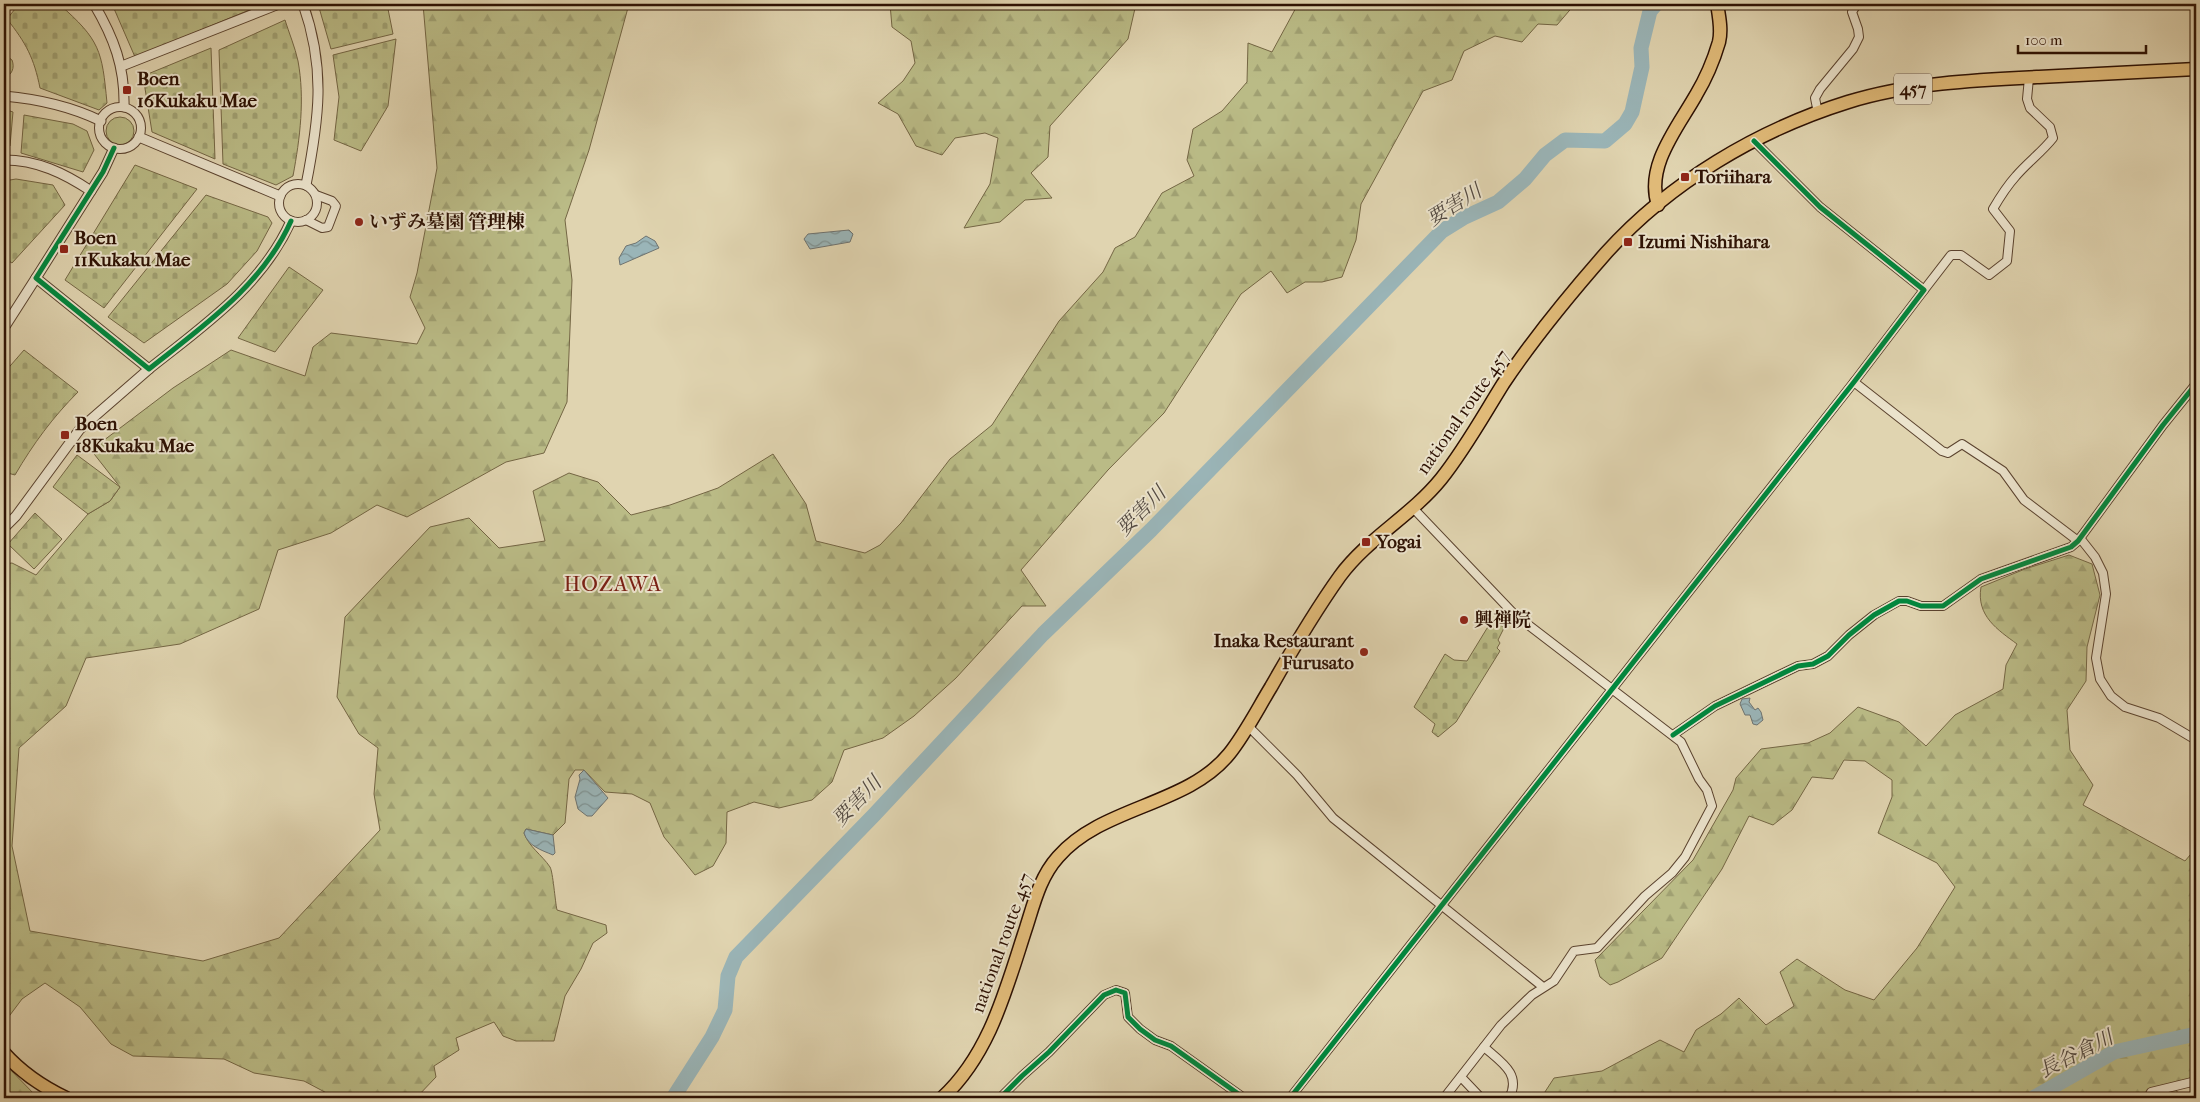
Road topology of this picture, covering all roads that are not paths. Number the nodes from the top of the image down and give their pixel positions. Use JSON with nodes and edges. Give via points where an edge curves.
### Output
{"nodes":[{"id":1,"x":94,"y":4,"type":"edge"},
{"id":2,"x":279,"y":4,"type":"edge"},
{"id":3,"x":303,"y":4,"type":"edge"},
{"id":4,"x":1717,"y":4,"type":"edge"},
{"id":5,"x":1857,"y":4,"type":"edge"},
{"id":6,"x":122,"y":66,"type":"junction"},
{"id":7,"x":2196,"y":69,"type":"edge"},
{"id":8,"x":2029,"y":78,"type":"junction"},
{"id":9,"x":4,"y":96,"type":"edge"},
{"id":10,"x":124,"y":107,"type":"junction"},
{"id":11,"x":1818,"y":113,"type":"junction"},
{"id":12,"x":101,"y":120,"type":"junction"},
{"id":13,"x":139,"y":136,"type":"junction"},
{"id":14,"x":1754,"y":142,"type":"junction"},
{"id":15,"x":114,"y":148,"type":"junction"},
{"id":16,"x":4,"y":160,"type":"edge"},
{"id":17,"x":306,"y":185,"type":"junction"},
{"id":18,"x":91,"y":191,"type":"junction"},
{"id":19,"x":316,"y":195,"type":"junction"},
{"id":20,"x":280,"y":196,"type":"junction"},
{"id":21,"x":1658,"y":205,"type":"junction"},
{"id":22,"x":290,"y":220,"type":"junction"},
{"id":23,"x":306,"y":220,"type":"junction"},
{"id":24,"x":36,"y":278,"type":"junction"},
{"id":25,"x":1924,"y":290,"type":"junction"},
{"id":26,"x":4,"y":328,"type":"edge"},
{"id":27,"x":149,"y":369,"type":"junction"},
{"id":28,"x":1854,"y":382,"type":"junction"},
{"id":29,"x":2196,"y":384,"type":"edge"},
{"id":30,"x":1412,"y":507,"type":"junction"},
{"id":31,"x":4,"y":528,"type":"edge"},
{"id":32,"x":2079,"y":540,"type":"junction"},
{"id":33,"x":1612,"y":689,"type":"junction"},
{"id":34,"x":1248,"y":726,"type":"junction"},
{"id":35,"x":1673,"y":735,"type":"junction"},
{"id":36,"x":2196,"y":740,"type":"edge"},
{"id":37,"x":1442,"y":905,"type":"junction"},
{"id":38,"x":1543,"y":986,"type":"junction"},
{"id":39,"x":1484,"y":1047,"type":"junction"},
{"id":40,"x":4,"y":1053,"type":"edge"},
{"id":41,"x":1461,"y":1077,"type":"junction"},
{"id":42,"x":2196,"y":1081,"type":"edge"},
{"id":43,"x":66,"y":1098,"type":"edge"},
{"id":44,"x":942,"y":1098,"type":"edge"},
{"id":45,"x":1000,"y":1098,"type":"edge"},
{"id":46,"x":1244,"y":1098,"type":"edge"},
{"id":47,"x":1290,"y":1098,"type":"edge"},
{"id":48,"x":1444,"y":1098,"type":"edge"},
{"id":49,"x":1481,"y":1098,"type":"edge"},
{"id":50,"x":1508,"y":1098,"type":"edge"},
{"id":51,"x":2148,"y":1098,"type":"edge"}],
"edges":[{"from":1,"to":6,"type":"street","via":[[113,38]]},
{"from":2,"to":6,"type":"street"},
{"from":3,"to":17,"type":"street","via":[[318,64],[319,101]]},
{"from":4,"to":21,"type":"highway","via":[[1719,42],[1698,93],[1661,156],[1655,179]]},
{"from":5,"to":11,"type":"street","via":[[1852,12],[1858,37],[1815,98]]},
{"from":6,"to":10,"type":"street"},
{"from":7,"to":8,"type":"highway","number":"457"},
{"from":8,"to":11,"type":"highway","number":"457","via":[[1974,80],[1901,91],[1851,101]]},
{"from":8,"to":25,"type":"street","via":[[2027,99],[2030,108],[2050,127],[2053,138],[2017,174],[1993,209],[2010,231],[2007,261],[1989,275],[1961,255],[1951,255]]},
{"from":9,"to":12,"type":"street","via":[[58,104]]},
{"from":10,"to":12,"type":"street","via":[[112,109]]},
{"from":10,"to":13,"type":"street","via":[[139,118]]},
{"from":11,"to":14,"type":"highway","number":"457"},
{"from":12,"to":15,"type":"street","via":[[102,138]]},
{"from":13,"to":15,"type":"street","via":[[132,145]]},
{"from":13,"to":20,"type":"street"},
{"from":14,"to":21,"type":"highway","number":"457","via":[[1708,166]]},
{"from":14,"to":25,"type":"street","via":[[1820,207]]},
{"from":15,"to":18,"type":"street"},
{"from":16,"to":18,"type":"street","via":[[38,164],[71,178]]},
{"from":17,"to":19,"type":"street"},
{"from":17,"to":20,"type":"street","via":[[294,184],[283,190]]},
{"from":18,"to":24,"type":"street"},
{"from":19,"to":23,"type":"street","via":[[318,205]]},
{"from":19,"to":23,"type":"street","via":[[336,206],[331,220],[325,228]]},
{"from":20,"to":22,"type":"street","via":[[282,213]]},
{"from":21,"to":30,"type":"highway","name":"national route 457","number":"457","via":[[1609,250],[1552,318],[1506,380],[1458,456],[1438,483]]},
{"from":22,"to":23,"type":"street"},
{"from":22,"to":27,"type":"street","via":[[274,251],[231,304]]},
{"from":24,"to":26,"type":"street"},
{"from":24,"to":27,"type":"street"},
{"from":25,"to":28,"type":"street"},
{"from":27,"to":31,"type":"street","via":[[80,429]]},
{"from":28,"to":32,"type":"street","via":[[1942,451],[1948,452],[1962,444],[2003,471],[2024,500]]},
{"from":28,"to":33,"type":"street"},
{"from":29,"to":32,"type":"street"},
{"from":30,"to":33,"type":"street","via":[[1514,614]]},
{"from":30,"to":34,"type":"highway","name":"national route 457","number":"457","via":[[1363,549],[1340,575]]},
{"from":32,"to":35,"type":"street","via":[[2061,551],[1981,579],[1943,606],[1899,601],[1874,615],[1828,656],[1813,664],[1798,666],[1715,706]]},
{"from":32,"to":36,"type":"street","via":[[2095,557],[2103,573],[2106,594],[2096,658],[2100,679],[2111,696],[2125,707],[2159,718]]},
{"from":33,"to":35,"type":"street"},
{"from":33,"to":37,"type":"street"},
{"from":34,"to":37,"type":"street","via":[[1297,775],[1333,818]]},
{"from":34,"to":44,"type":"highway","name":"national route 457","number":"457","via":[[1227,756],[1210,772],[1191,784],[1097,826],[1057,857],[1042,880],[1000,1008],[988,1034],[958,1082]]},
{"from":35,"to":38,"type":"street","via":[[1681,742],[1708,790],[1712,806],[1708,814],[1685,857],[1672,873],[1645,896],[1597,948],[1574,951],[1554,981]]},
{"from":37,"to":38,"type":"street"},
{"from":37,"to":47,"type":"street"},
{"from":38,"to":39,"type":"street","via":[[1512,1014]]},
{"from":39,"to":41,"type":"street"},
{"from":39,"to":50,"type":"street","via":[[1504,1064],[1512,1076],[1514,1088]]},
{"from":40,"to":43,"type":"highway","via":[[37,1081]]},
{"from":41,"to":48,"type":"street"},
{"from":41,"to":49,"type":"street"},
{"from":42,"to":51,"type":"street","via":[[2151,1092]]},
{"from":45,"to":46,"type":"street","via":[[1104,996],[1116,990],[1125,993],[1128,1016],[1140,1029],[1171,1046]]}]}
